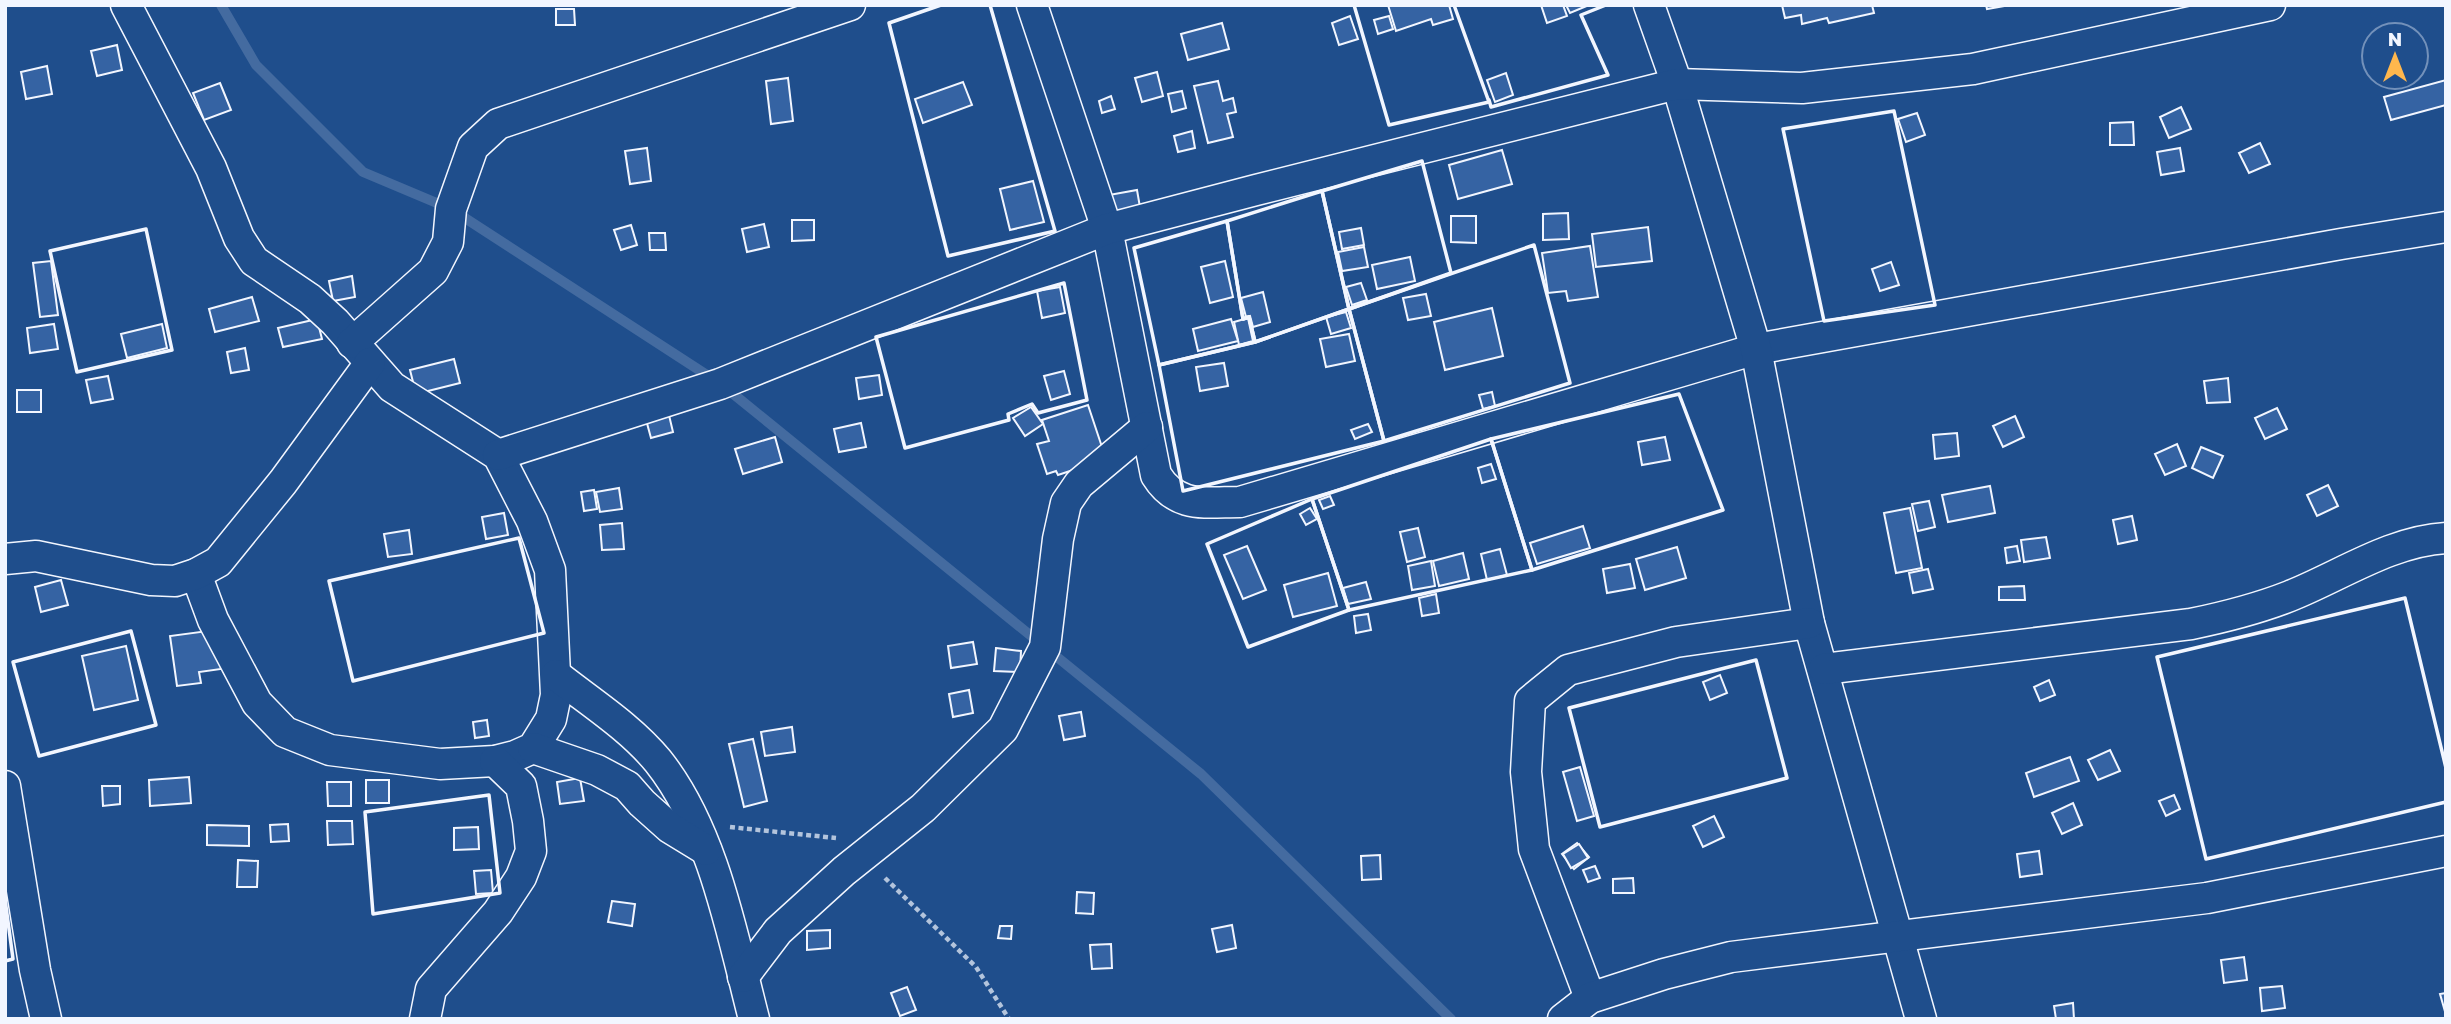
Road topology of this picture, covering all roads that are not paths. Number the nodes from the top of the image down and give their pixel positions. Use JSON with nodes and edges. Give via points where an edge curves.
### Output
{"nodes":[{"id":1,"x":126,"y":5,"type":"edge"},
{"id":2,"x":1032,"y":5,"type":"edge"},
{"id":3,"x":1649,"y":5,"type":"edge"},
{"id":4,"x":2270,"y":5,"type":"edge"},
{"id":5,"x":847,"y":6,"type":"edge"},
{"id":6,"x":1678,"y":84,"type":"junction"},
{"id":7,"x":2446,"y":227,"type":"edge"},
{"id":8,"x":1107,"y":229,"type":"junction"},
{"id":9,"x":1756,"y":349,"type":"junction"},
{"id":10,"x":361,"y":353,"type":"junction"},
{"id":11,"x":1147,"y":428,"type":"junction"},
{"id":12,"x":498,"y":455,"type":"junction"},
{"id":13,"x":2446,"y":538,"type":"edge"},
{"id":14,"x":5,"y":559,"type":"edge"},
{"id":15,"x":196,"y":574,"type":"junction"},
{"id":16,"x":1809,"y":623,"type":"junction"},
{"id":17,"x":1824,"y":669,"type":"junction"},
{"id":18,"x":556,"y":675,"type":"junction"},
{"id":19,"x":533,"y":748,"type":"junction"},
{"id":20,"x":495,"y":761,"type":"junction"},
{"id":21,"x":5,"y":786,"type":"edge"},
{"id":22,"x":701,"y":837,"type":"junction"},
{"id":23,"x":2446,"y":851,"type":"edge"},
{"id":24,"x":1899,"y":936,"type":"junction"},
{"id":25,"x":743,"y":977,"type":"junction"},
{"id":26,"x":1590,"y":998,"type":"junction"},
{"id":27,"x":46,"y":1019,"type":"edge"},
{"id":28,"x":425,"y":1019,"type":"edge"},
{"id":29,"x":754,"y":1019,"type":"edge"},
{"id":30,"x":1563,"y":1019,"type":"edge"},
{"id":31,"x":1921,"y":1019,"type":"edge"}],
"edges":[{"from":1,"to":10,"type":"street","via":[[254,261],[310,299]]},
{"from":2,"to":8,"type":"street"},
{"from":3,"to":6,"type":"street"},
{"from":4,"to":6,"type":"street","via":[[1973,69],[1802,88]]},
{"from":5,"to":10,"type":"street","via":[[498,124],[473,147],[451,209],[449,242],[433,271]]},
{"from":6,"to":8,"type":"street"},
{"from":6,"to":9,"type":"street"},
{"from":7,"to":9,"type":"street"},
{"from":8,"to":11,"type":"street"},
{"from":8,"to":12,"type":"street","via":[[720,384]]},
{"from":9,"to":11,"type":"street","via":[[1240,502],[1190,503],[1164,489],[1156,475]]},
{"from":9,"to":16,"type":"street"},
{"from":10,"to":12,"type":"street","via":[[392,387]]},
{"from":10,"to":15,"type":"street","via":[[283,482],[218,562]]},
{"from":11,"to":25,"type":"street","via":[[1079,484],[1066,503],[1045,647],[1003,729],[923,808],[778,931]]},
{"from":12,"to":18,"type":"street","via":[[532,521],[550,570]]},
{"from":13,"to":17,"type":"street","via":[[2401,547],[2244,613],[2191,624]]},
{"from":14,"to":15,"type":"street","via":[[36,556],[151,580],[175,581]]},
{"from":15,"to":20,"type":"street","via":[[213,620],[257,703],[285,732],[330,750],[440,764]]},
{"from":16,"to":17,"type":"street"},
{"from":16,"to":26,"type":"street","via":[[1676,642],[1567,670],[1530,701],[1526,772],[1534,849]]},
{"from":17,"to":24,"type":"street"},
{"from":18,"to":19,"type":"street","via":[[551,719]]},
{"from":18,"to":22,"type":"street","via":[[656,759],[680,792]]},
{"from":19,"to":20,"type":"street"},
{"from":19,"to":22,"type":"street","via":[[597,770],[627,786],[670,828]]},
{"from":20,"to":28,"type":"street","via":[[521,786],[531,851],[521,877],[498,912],[431,989]]},
{"from":21,"to":27,"type":"street"},
{"from":22,"to":25,"type":"street"},
{"from":23,"to":24,"type":"street","via":[[2207,898]]},
{"from":24,"to":26,"type":"street","via":[[1731,957]]},
{"from":24,"to":31,"type":"street"},
{"from":25,"to":29,"type":"street"},
{"from":26,"to":30,"type":"street"}]}
